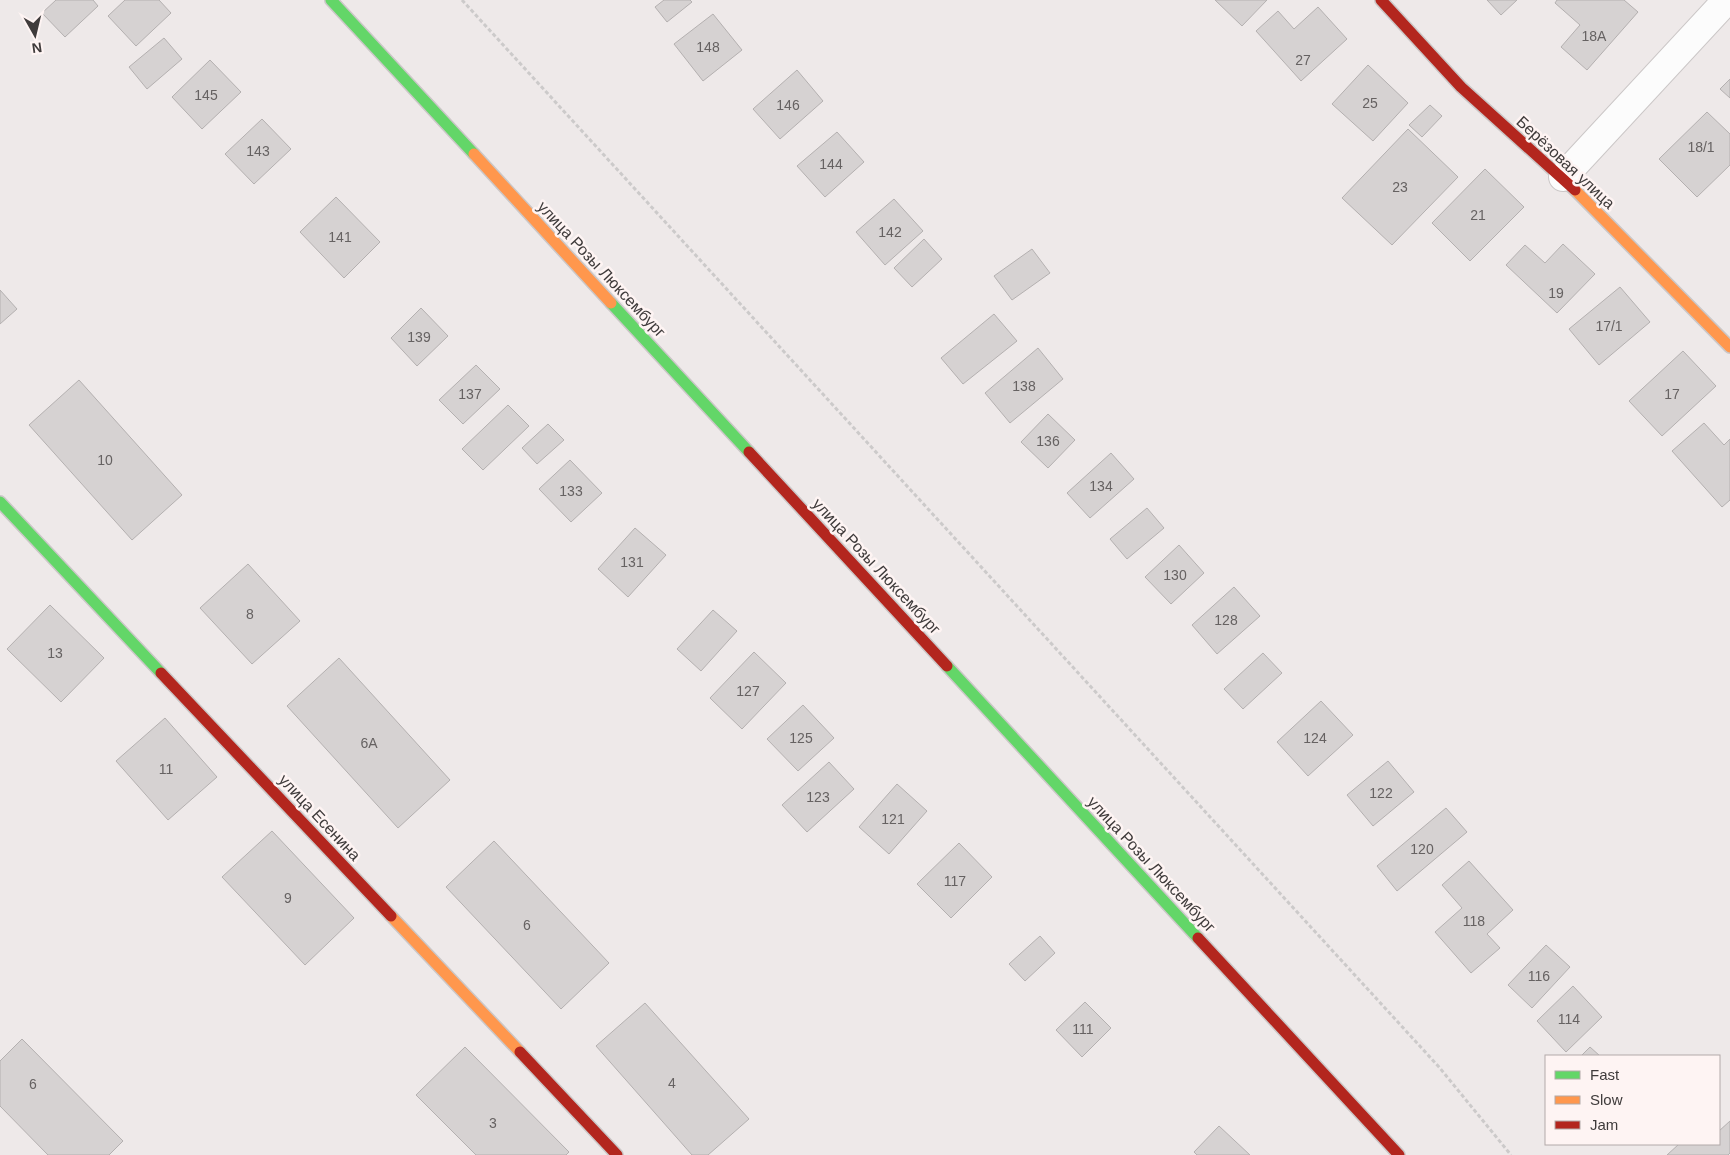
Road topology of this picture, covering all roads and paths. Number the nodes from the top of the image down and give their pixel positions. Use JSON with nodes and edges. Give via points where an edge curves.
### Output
{"nodes":[{"id":1,"x":331,"y":0,"type":"edge"},
{"id":2,"x":462,"y":0,"type":"edge"},
{"id":3,"x":1381,"y":0,"type":"edge"},
{"id":4,"x":1727,"y":0,"type":"edge"},
{"id":5,"x":1563,"y":177,"type":"junction"},
{"id":6,"x":1730,"y":347,"type":"edge"},
{"id":7,"x":0,"y":502,"type":"edge"},
{"id":8,"x":617,"y":1155,"type":"edge"},
{"id":9,"x":1398,"y":1155,"type":"edge"},
{"id":10,"x":1510,"y":1155,"type":"edge"}],
"edges":[{"from":1,"to":9,"type":"street","name":"улица Розы Люксембург"},
{"from":2,"to":10,"type":"path","via":[[1439,1067]]},
{"from":3,"to":5,"type":"street","name":"Берёзовая улица","via":[[1461,87]]},
{"from":4,"to":5,"type":"street"},
{"from":5,"to":6,"type":"street","name":"Берёзовая улица"},
{"from":7,"to":8,"type":"street","name":"улица Есенина"}]}
